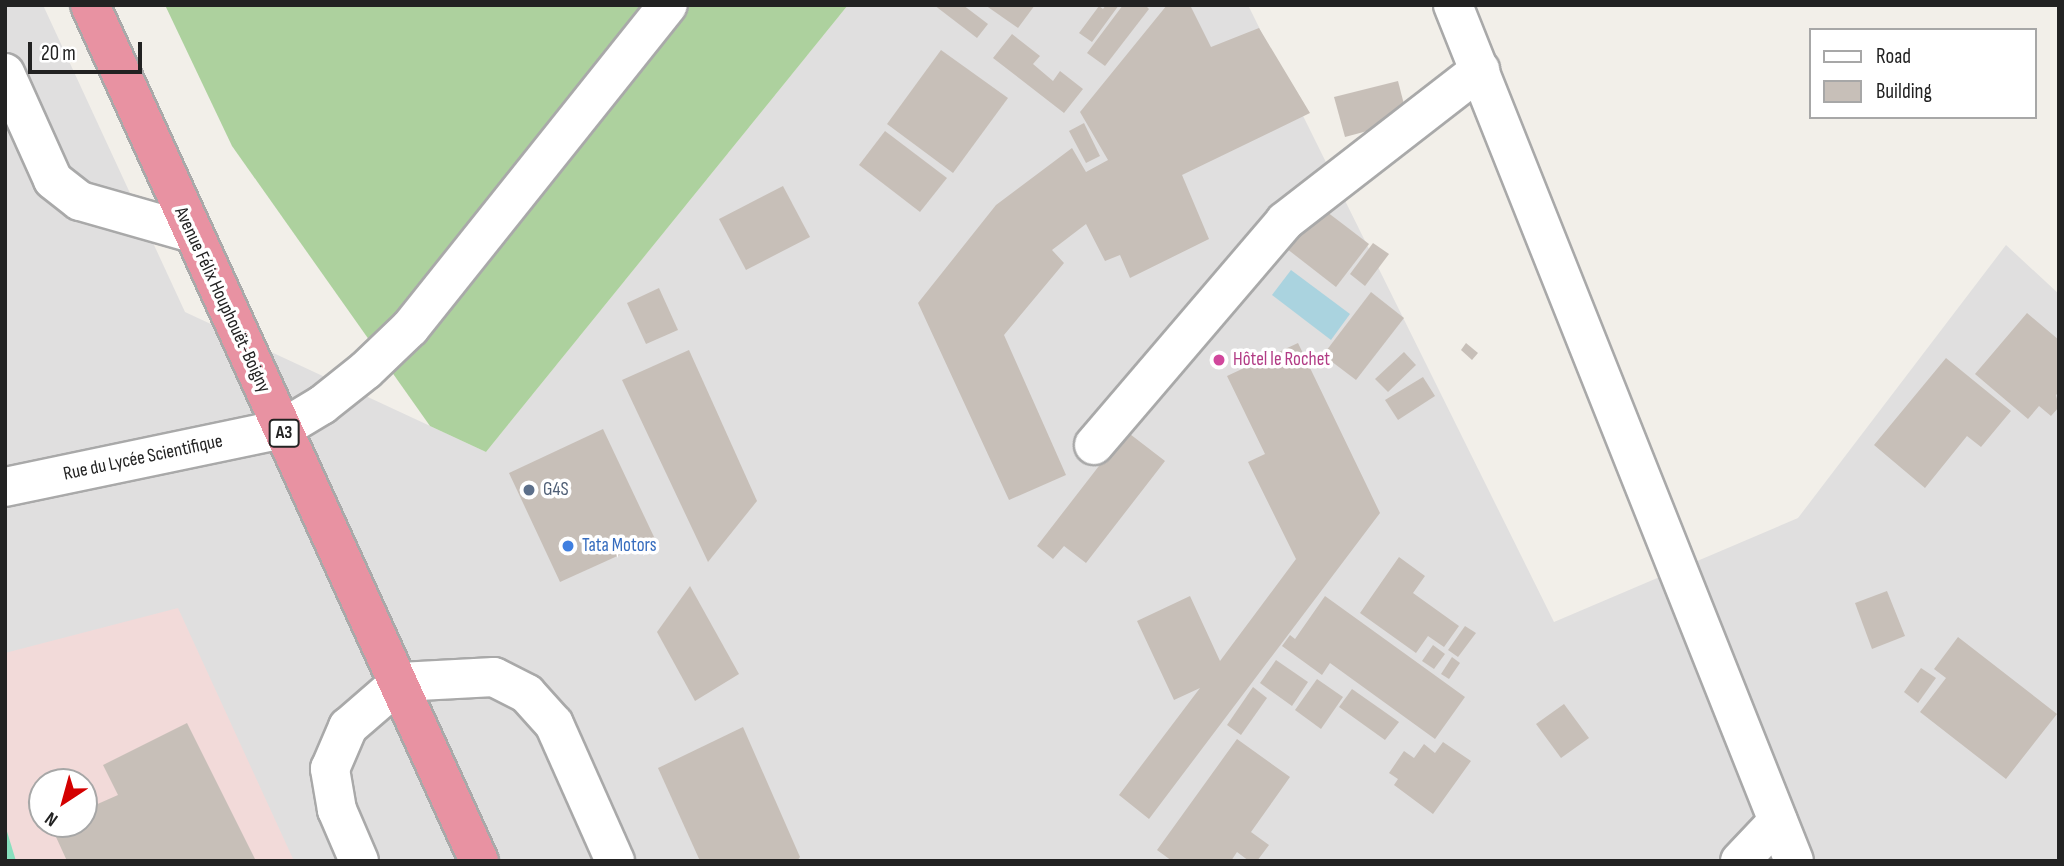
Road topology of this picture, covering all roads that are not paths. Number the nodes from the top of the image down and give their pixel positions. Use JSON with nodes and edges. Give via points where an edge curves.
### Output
{"nodes":[{"id":1,"x":90,"y":5,"type":"edge"},
{"id":2,"x":668,"y":5,"type":"edge"},
{"id":3,"x":1452,"y":5,"type":"edge"},
{"id":4,"x":1480,"y":70,"type":"junction"},
{"id":5,"x":5,"y":74,"type":"edge"},
{"id":6,"x":192,"y":233,"type":"junction"},
{"id":7,"x":282,"y":429,"type":"junction"},
{"id":8,"x":1094,"y":445,"type":"dead end"},
{"id":9,"x":5,"y":487,"type":"edge"},
{"id":10,"x":400,"y":682,"type":"junction"},
{"id":11,"x":1778,"y":821,"type":"junction"},
{"id":12,"x":359,"y":861,"type":"edge"},
{"id":13,"x":479,"y":861,"type":"edge"},
{"id":14,"x":615,"y":861,"type":"edge"},
{"id":15,"x":1740,"y":861,"type":"edge"},
{"id":16,"x":1794,"y":861,"type":"edge"}],
"edges":[{"from":1,"to":6,"type":"highway","name":"Avenue Félix Houphouët-Boigny","number":"A3"},
{"from":2,"to":7,"type":"street","name":"Rue du Lycée Scientifique","via":[[410,328],[322,405]]},
{"from":3,"to":4,"type":"street"},
{"from":4,"to":8,"type":"street","via":[[1284,221]]},
{"from":4,"to":11,"type":"street"},
{"from":5,"to":6,"type":"street","via":[[53,180],[80,201]]},
{"from":6,"to":7,"type":"highway","name":"Avenue Félix Houphouët-Boigny","number":"A3"},
{"from":7,"to":9,"type":"street","name":"Rue du Lycée Scientifique"},
{"from":7,"to":10,"type":"highway","name":"Avenue Félix Houphouët-Boigny","number":"A3"},
{"from":10,"to":12,"type":"street","via":[[348,727],[330,769],[337,810]]},
{"from":10,"to":13,"type":"highway","name":"Avenue Félix Houphouët-Boigny","number":"A3"},
{"from":10,"to":14,"type":"street","via":[[494,677],[527,694],[554,724]]},
{"from":11,"to":15,"type":"street"},
{"from":11,"to":16,"type":"street"}]}
